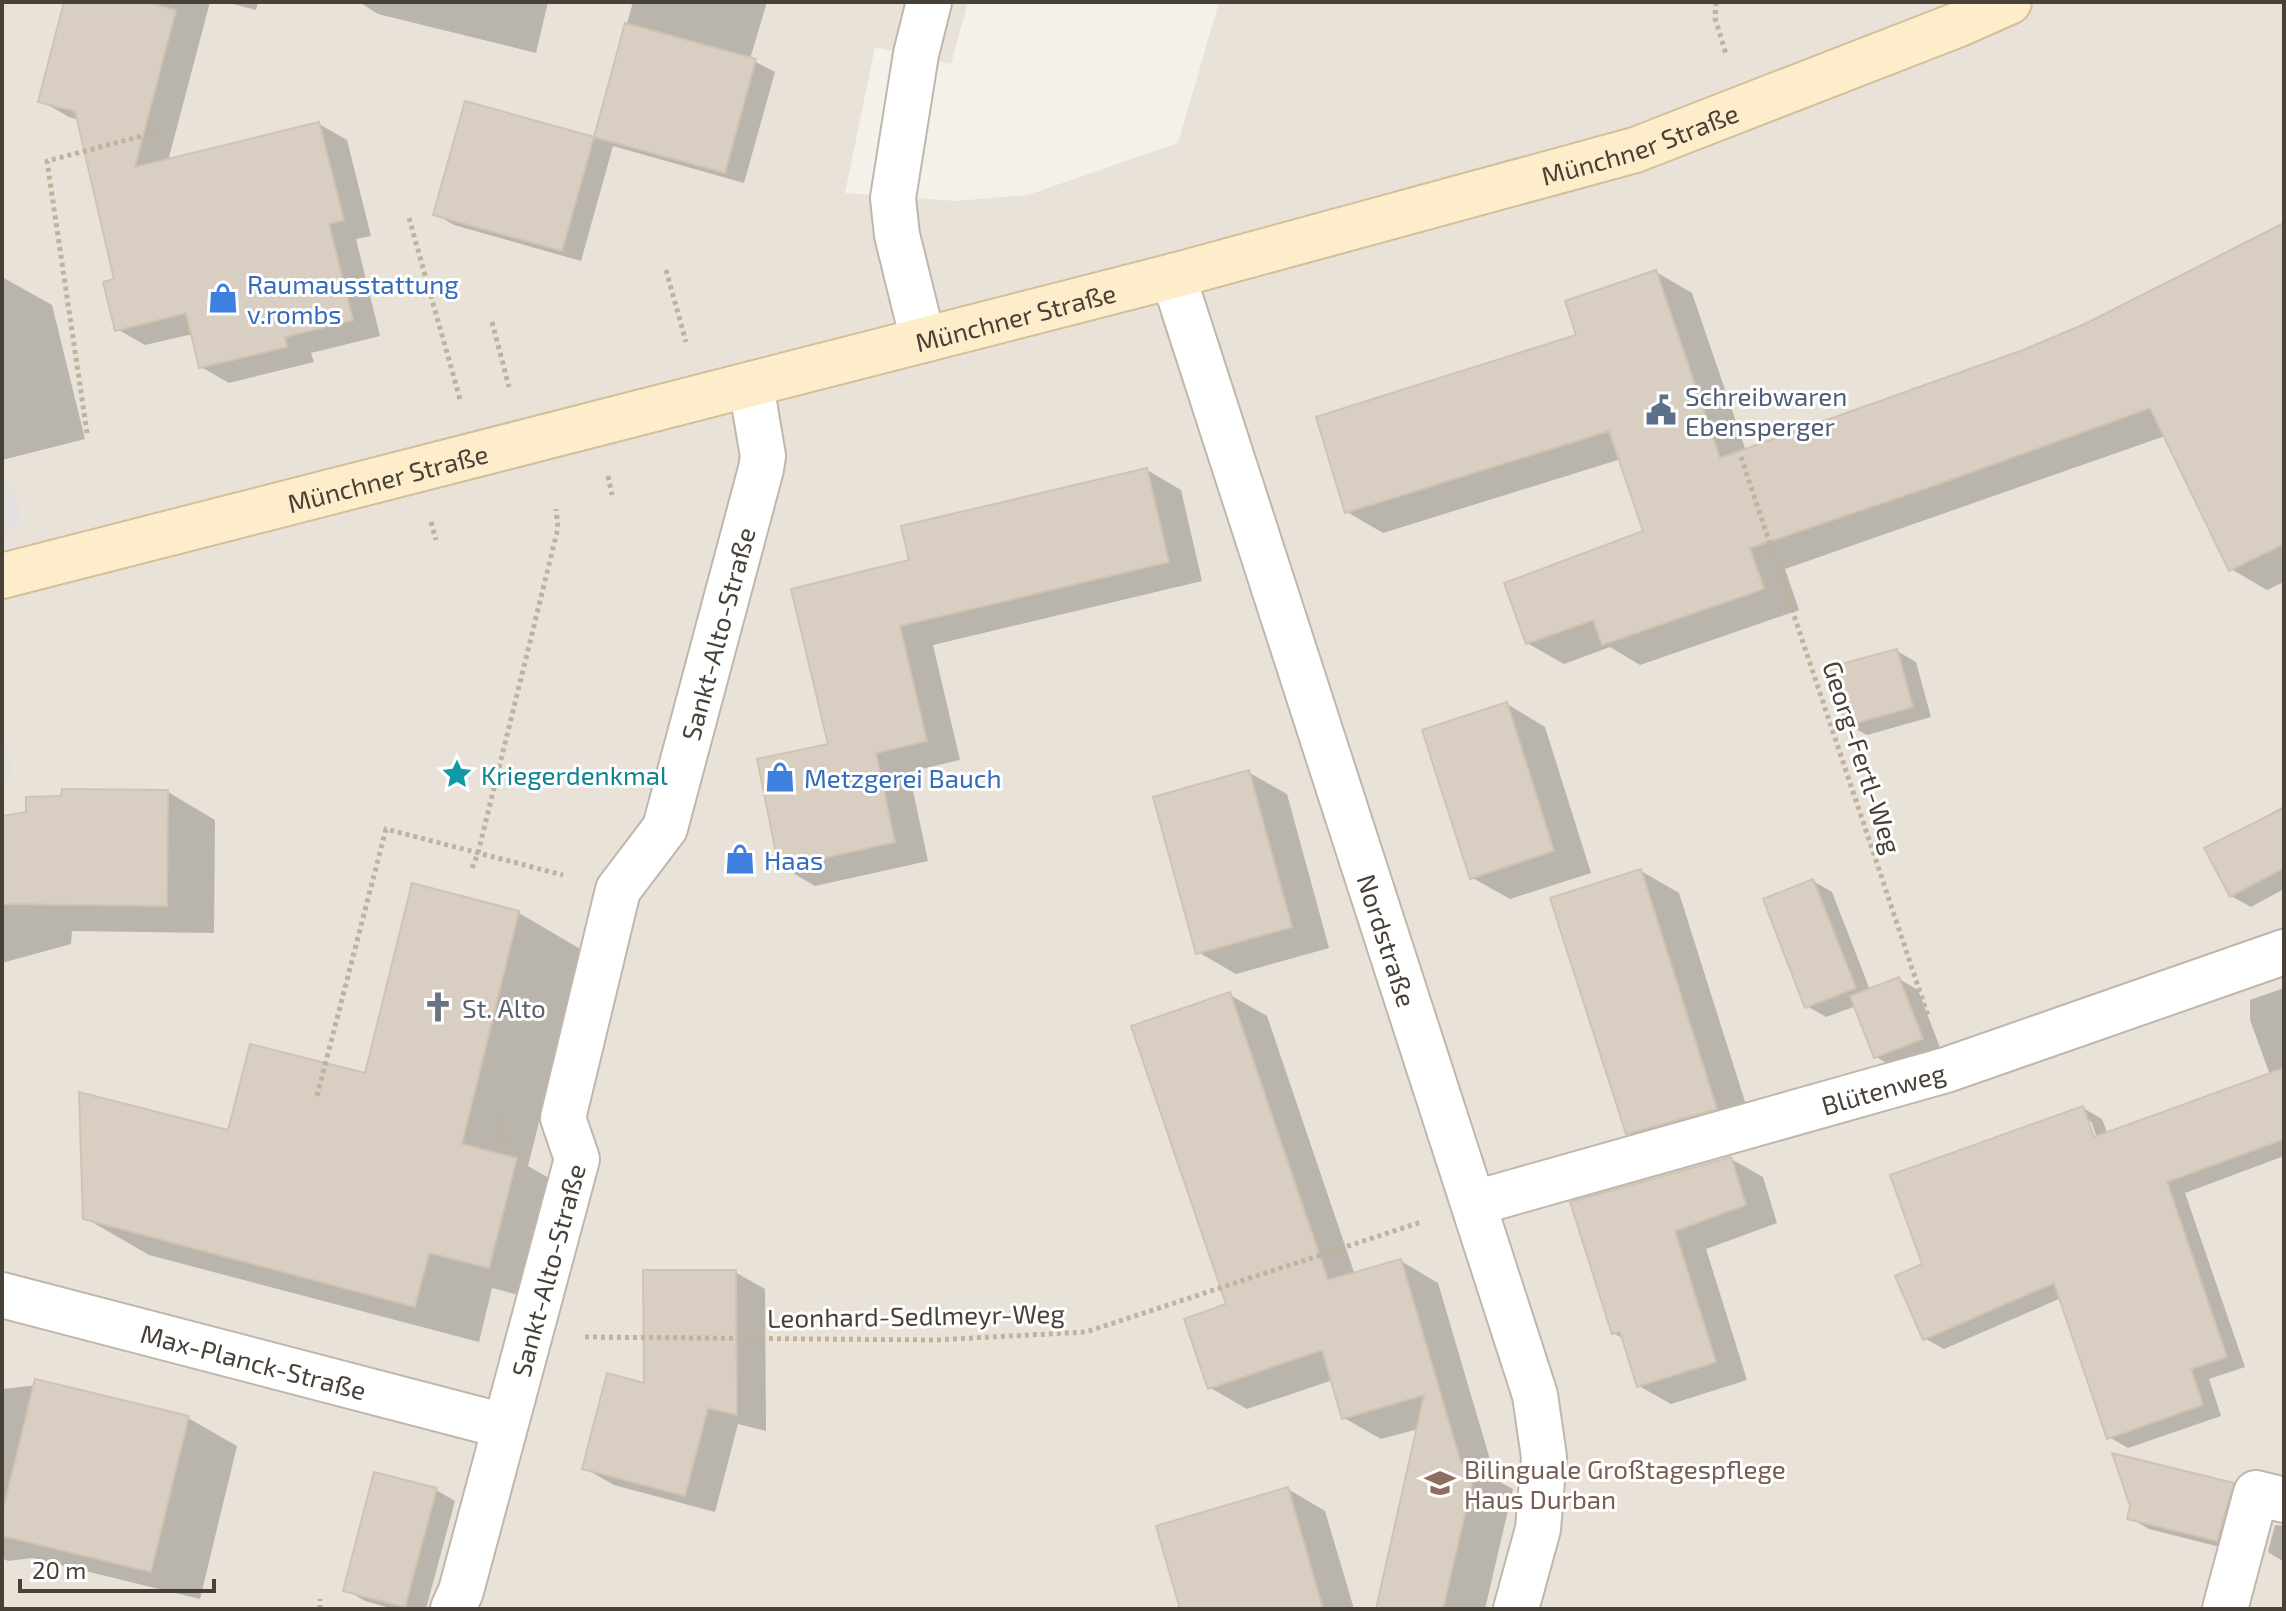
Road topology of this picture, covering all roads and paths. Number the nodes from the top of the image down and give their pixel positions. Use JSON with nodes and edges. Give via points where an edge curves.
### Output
{"nodes":[{"id":1,"x":929,"y":2,"type":"edge"},
{"id":2,"x":2009,"y":2,"type":"edge"},
{"id":3,"x":161,"y":131,"type":"dead end"},
{"id":4,"x":409,"y":218,"type":"dead end"},
{"id":5,"x":666,"y":270,"type":"dead end"},
{"id":6,"x":1173,"y":276,"type":"junction"},
{"id":7,"x":492,"y":322,"type":"dead end"},
{"id":8,"x":923,"y":340,"type":"junction"},
{"id":9,"x":686,"y":344,"type":"dead end"},
{"id":10,"x":751,"y":385,"type":"junction"},
{"id":11,"x":510,"y":392,"type":"dead end"},
{"id":12,"x":87,"y":433,"type":"dead end"},
{"id":13,"x":476,"y":454,"type":"junction"},
{"id":14,"x":1741,"y":457,"type":"dead end"},
{"id":15,"x":556,"y":509,"type":"dead end"},
{"id":16,"x":2,"y":576,"type":"edge"},
{"id":17,"x":478,"y":853,"type":"junction"},
{"id":18,"x":472,"y":868,"type":"dead end"},
{"id":19,"x":618,"y":890,"type":"junction"},
{"id":20,"x":2284,"y":952,"type":"edge"},
{"id":21,"x":1946,"y":1070,"type":"junction"},
{"id":22,"x":317,"y":1096,"type":"dead end"},
{"id":23,"x":1475,"y":1203,"type":"junction"},
{"id":24,"x":2,"y":1295,"type":"edge"},
{"id":25,"x":529,"y":1337,"type":"junction"},
{"id":26,"x":504,"y":1426,"type":"junction"},
{"id":27,"x":2270,"y":1497,"type":"edge"},
{"id":28,"x":320,"y":1599,"type":"dead end"},
{"id":29,"x":320,"y":1609,"type":"edge"},
{"id":30,"x":453,"y":1609,"type":"edge"},
{"id":31,"x":1516,"y":1609,"type":"edge"},
{"id":32,"x":2225,"y":1609,"type":"edge"}],
"edges":[{"from":1,"to":8,"type":"street","via":[[893,198]]},
{"from":2,"to":6,"type":"main road","name":"Münchner Straße","via":[[1635,150]]},
{"from":3,"to":12,"type":"path","via":[[47,161]]},
{"from":4,"to":13,"type":"path"},
{"from":5,"to":9,"type":"path"},
{"from":6,"to":8,"type":"main road","name":"Münchner Straße"},
{"from":6,"to":23,"type":"street","name":"Nordstraße"},
{"from":7,"to":11,"type":"path"},
{"from":8,"to":10,"type":"main road","name":"Münchner Straße"},
{"from":10,"to":13,"type":"main road","name":"Münchner Straße"},
{"from":10,"to":19,"type":"street","name":"Sankt-Alto-Straße","via":[[761,469],[665,828]]},
{"from":13,"to":16,"type":"main road","name":"Münchner Straße"},
{"from":14,"to":21,"type":"path","name":"Georg-Fertl-Weg"},
{"from":15,"to":17,"type":"path","via":[[558,528]]},
{"from":17,"to":18,"type":"path"},
{"from":17,"to":19,"type":"path"},
{"from":17,"to":22,"type":"path","via":[[386,829]]},
{"from":19,"to":25,"type":"street","name":"Sankt-Alto-Straße","via":[[563,1118],[577,1159]]},
{"from":20,"to":21,"type":"street","name":"Blütenweg"},
{"from":21,"to":23,"type":"street","name":"Blütenweg"},
{"from":23,"to":25,"type":"path","name":"Leonhard-Sedlmeyr-Weg","via":[[1086,1332],[935,1340]]},
{"from":23,"to":31,"type":"street","name":"Nordstraße","via":[[1535,1395],[1544,1457],[1538,1529]]},
{"from":24,"to":26,"type":"street","name":"Max-Planck-Straße"},
{"from":25,"to":26,"type":"street","name":"Sankt-Alto-Straße"},
{"from":26,"to":30,"type":"street","name":"Sankt-Alto-Straße"},
{"from":27,"to":32,"type":"street"},
{"from":28,"to":29,"type":"path"}]}
